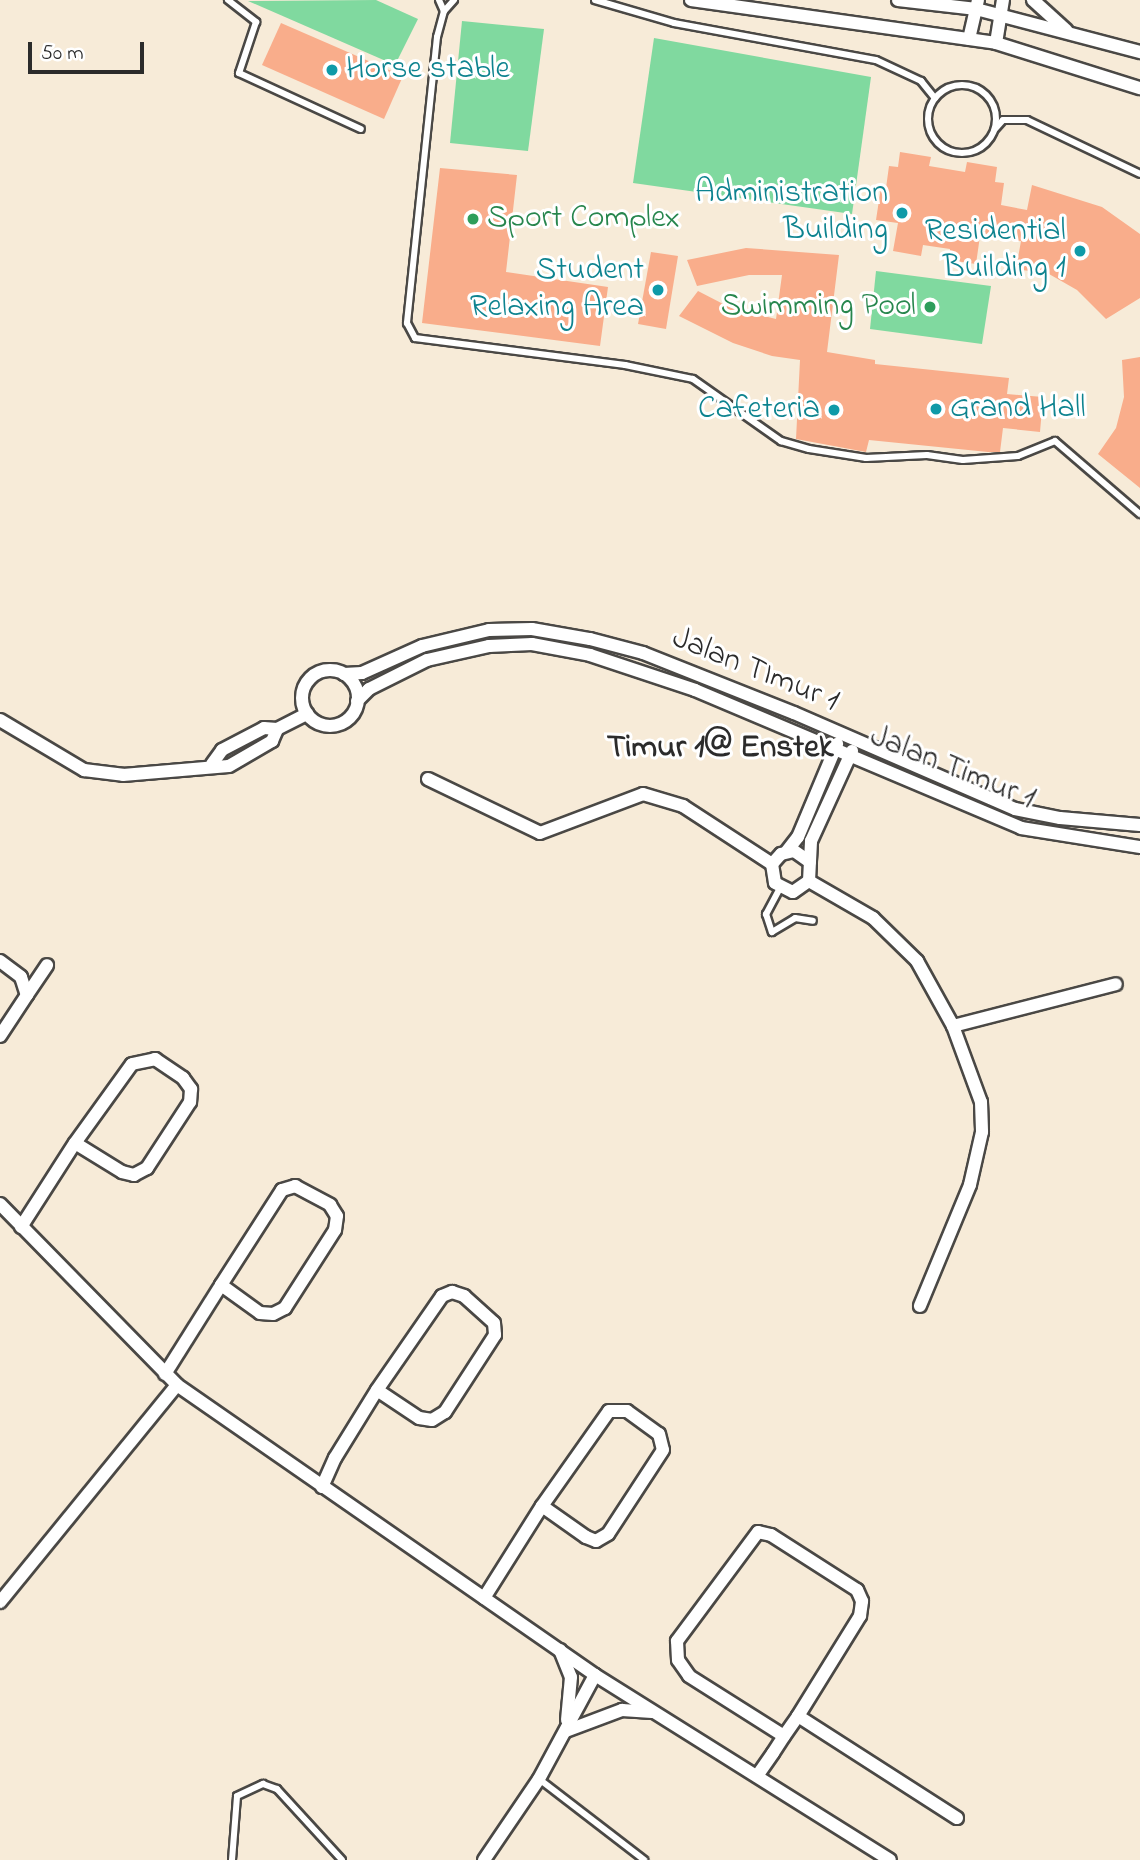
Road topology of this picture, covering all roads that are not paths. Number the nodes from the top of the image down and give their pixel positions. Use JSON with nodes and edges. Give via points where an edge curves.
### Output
{"nodes":[{"id":1,"x":228,"y":0,"type":"edge"},
{"id":2,"x":439,"y":0,"type":"edge"},
{"id":3,"x":454,"y":0,"type":"edge"},
{"id":4,"x":595,"y":0,"type":"edge"},
{"id":5,"x":691,"y":0,"type":"edge"},
{"id":6,"x":898,"y":0,"type":"edge"},
{"id":7,"x":1003,"y":0,"type":"edge"},
{"id":8,"x":1033,"y":0,"type":"edge"},
{"id":9,"x":937,"y":2,"type":"edge"},
{"id":10,"x":977,"y":4,"type":"edge"},
{"id":11,"x":444,"y":11,"type":"junction"},
{"id":12,"x":1000,"y":15,"type":"junction"},
{"id":13,"x":1070,"y":33,"type":"junction"},
{"id":14,"x":969,"y":39,"type":"junction"},
{"id":15,"x":996,"y":43,"type":"junction"},
{"id":16,"x":1140,"y":52,"type":"edge"},
{"id":17,"x":1140,"y":88,"type":"edge"},
{"id":18,"x":935,"y":98,"type":"junction"},
{"id":19,"x":361,"y":129,"type":"dead end"},
{"id":20,"x":994,"y":131,"type":"junction"},
{"id":21,"x":1140,"y":174,"type":"edge"},
{"id":22,"x":1140,"y":514,"type":"edge"},
{"id":23,"x":344,"y":674,"type":"junction"},
{"id":24,"x":358,"y":701,"type":"junction"},
{"id":25,"x":307,"y":714,"type":"junction"},
{"id":26,"x":0,"y":720,"type":"edge"},
{"id":27,"x":840,"y":735,"type":"junction"},
{"id":28,"x":856,"y":742,"type":"junction"},
{"id":29,"x":835,"y":749,"type":"junction"},
{"id":30,"x":850,"y":756,"type":"junction"},
{"id":31,"x":428,"y":779,"type":"dead end"},
{"id":32,"x":1140,"y":825,"type":"edge"},
{"id":33,"x":1140,"y":847,"type":"edge"},
{"id":34,"x":788,"y":851,"type":"junction"},
{"id":35,"x":810,"y":862,"type":"junction"},
{"id":36,"x":772,"y":864,"type":"junction"},
{"id":37,"x":809,"y":881,"type":"junction"},
{"id":38,"x":780,"y":888,"type":"junction"},
{"id":39,"x":813,"y":922,"type":"dead end"},
{"id":40,"x":0,"y":961,"type":"edge"},
{"id":41,"x":47,"y":965,"type":"dead end"},
{"id":42,"x":1116,"y":984,"type":"dead end"},
{"id":43,"x":27,"y":995,"type":"junction"},
{"id":44,"x":953,"y":1026,"type":"junction"},
{"id":45,"x":0,"y":1036,"type":"edge"},
{"id":46,"x":75,"y":1143,"type":"junction"},
{"id":47,"x":0,"y":1204,"type":"edge"},
{"id":48,"x":20,"y":1227,"type":"junction"},
{"id":49,"x":221,"y":1285,"type":"junction"},
{"id":50,"x":920,"y":1306,"type":"dead end"},
{"id":51,"x":165,"y":1374,"type":"junction"},
{"id":52,"x":177,"y":1385,"type":"junction"},
{"id":53,"x":377,"y":1390,"type":"junction"},
{"id":54,"x":323,"y":1487,"type":"junction"},
{"id":55,"x":542,"y":1506,"type":"junction"},
{"id":56,"x":484,"y":1598,"type":"junction"},
{"id":57,"x":0,"y":1602,"type":"edge"},
{"id":58,"x":560,"y":1650,"type":"junction"},
{"id":59,"x":596,"y":1675,"type":"junction"},
{"id":60,"x":655,"y":1712,"type":"junction"},
{"id":61,"x":798,"y":1716,"type":"junction"},
{"id":62,"x":566,"y":1731,"type":"junction"},
{"id":63,"x":784,"y":1736,"type":"junction"},
{"id":64,"x":758,"y":1776,"type":"junction"},
{"id":65,"x":539,"y":1779,"type":"junction"},
{"id":66,"x":957,"y":1818,"type":"dead end"},
{"id":67,"x":336,"y":1853,"type":"junction"},
{"id":68,"x":232,"y":1860,"type":"edge"},
{"id":69,"x":330,"y":1860,"type":"edge"},
{"id":70,"x":342,"y":1860,"type":"edge"},
{"id":71,"x":484,"y":1860,"type":"edge"},
{"id":72,"x":644,"y":1860,"type":"edge"},
{"id":73,"x":890,"y":1860,"type":"edge"}],
"edges":[{"from":1,"to":19,"type":"lane","via":[[256,22],[239,74]]},
{"from":2,"to":11,"type":"lane"},
{"from":3,"to":11,"type":"lane"},
{"from":4,"to":18,"type":"lane","via":[[674,23],[876,60],[921,81]]},
{"from":5,"to":14,"type":"street"},
{"from":6,"to":9,"type":"street"},
{"from":7,"to":12,"type":"street"},
{"from":8,"to":13,"type":"street"},
{"from":9,"to":10,"type":"street"},
{"from":10,"to":12,"type":"street"},
{"from":10,"to":14,"type":"street"},
{"from":11,"to":22,"type":"lane","via":[[437,37],[407,323],[415,338],[625,365],[693,379],[781,441],[809,449],[866,458],[927,455],[962,460],[1018,456],[1055,441]]},
{"from":12,"to":13,"type":"street"},
{"from":12,"to":15,"type":"street"},
{"from":13,"to":16,"type":"street"},
{"from":14,"to":15,"type":"street"},
{"from":15,"to":17,"type":"street"},
{"from":18,"to":20,"type":"lane","via":[[952,86],[974,87],[995,110]]},
{"from":18,"to":20,"type":"lane","via":[[928,120],[936,141],[945,149],[956,153],[979,149]]},
{"from":20,"to":21,"type":"lane","via":[[1003,120],[1027,120]]},
{"from":23,"to":24,"type":"street","via":[[354,684]]},
{"from":23,"to":25,"type":"street","via":[[323,670],[306,683],[302,694]]},
{"from":23,"to":27,"type":"street","name":"Jalan TImur 1","via":[[362,673],[422,646],[489,630],[532,629],[643,653]]},
{"from":24,"to":25,"type":"street","via":[[342,723],[323,724]]},
{"from":24,"to":29,"type":"street","name":"Jalan Timur 1","via":[[369,689],[427,660],[489,646],[532,644],[590,655],[695,690]]},
{"from":25,"to":26,"type":"street","via":[[277,729],[264,728],[222,750],[212,764],[176,774],[84,770]]},
{"from":27,"to":28,"type":"street","name":"Jalan TImur 1"},
{"from":27,"to":29,"type":"street"},
{"from":28,"to":30,"type":"street"},
{"from":28,"to":32,"type":"street","name":"Jalan TImur 1","via":[[1015,809]]},
{"from":29,"to":30,"type":"street","name":"Jalan Timur 1"},
{"from":29,"to":34,"type":"street"},
{"from":30,"to":33,"type":"street","name":"Jalan Timur 1","via":[[1021,828]]},
{"from":30,"to":35,"type":"street","via":[[811,841]]},
{"from":31,"to":36,"type":"street","via":[[453,787],[540,833],[643,794],[682,806]]},
{"from":34,"to":35,"type":"street","via":[[801,853]]},
{"from":34,"to":36,"type":"street"},
{"from":35,"to":37,"type":"street"},
{"from":36,"to":38,"type":"street","via":[[772,877]]},
{"from":37,"to":38,"type":"street","via":[[793,892]]},
{"from":37,"to":44,"type":"street","via":[[850,901],[896,937],[917,961]]},
{"from":38,"to":39,"type":"lane","via":[[766,914],[772,932],[796,918]]},
{"from":40,"to":43,"type":"street","via":[[21,977]]},
{"from":41,"to":43,"type":"street"},
{"from":42,"to":44,"type":"street"},
{"from":43,"to":45,"type":"street"},
{"from":44,"to":50,"type":"street","via":[[981,1102],[982,1132],[970,1185]]},
{"from":46,"to":46,"type":"street","via":[[132,1064],[155,1059],[191,1089],[190,1102],[147,1168],[134,1175]]},
{"from":46,"to":48,"type":"street"},
{"from":47,"to":48,"type":"street"},
{"from":48,"to":51,"type":"street"},
{"from":49,"to":49,"type":"street","via":[[282,1190],[295,1185],[330,1205],[337,1216],[335,1230],[285,1308],[273,1314],[260,1313]]},
{"from":49,"to":51,"type":"street"},
{"from":51,"to":52,"type":"street"},
{"from":52,"to":54,"type":"street"},
{"from":52,"to":57,"type":"street"},
{"from":53,"to":53,"type":"street","via":[[442,1296],[452,1292],[464,1296],[494,1323],[495,1335],[445,1412],[432,1420],[419,1418]]},
{"from":53,"to":54,"type":"street","via":[[334,1458]]},
{"from":54,"to":56,"type":"street"},
{"from":55,"to":55,"type":"street","via":[[609,1411],[627,1411],[659,1434],[663,1450],[608,1534],[596,1541],[586,1537]]},
{"from":55,"to":56,"type":"street"},
{"from":56,"to":58,"type":"street"},
{"from":58,"to":59,"type":"street"},
{"from":58,"to":62,"type":"street","via":[[571,1684]]},
{"from":59,"to":60,"type":"street"},
{"from":59,"to":62,"type":"street"},
{"from":60,"to":62,"type":"street","via":[[622,1710]]},
{"from":60,"to":64,"type":"street"},
{"from":61,"to":63,"type":"street"},
{"from":61,"to":63,"type":"street","via":[[860,1616],[862,1601],[857,1590],[771,1535],[758,1532],[677,1641],[678,1660],[689,1676]]},
{"from":61,"to":66,"type":"street"},
{"from":62,"to":65,"type":"street"},
{"from":63,"to":64,"type":"street"},
{"from":64,"to":73,"type":"street"},
{"from":65,"to":71,"type":"street"},
{"from":65,"to":72,"type":"lane"},
{"from":67,"to":68,"type":"lane","via":[[277,1789],[263,1784],[237,1796]]},
{"from":67,"to":69,"type":"lane"},
{"from":67,"to":70,"type":"lane"}]}
